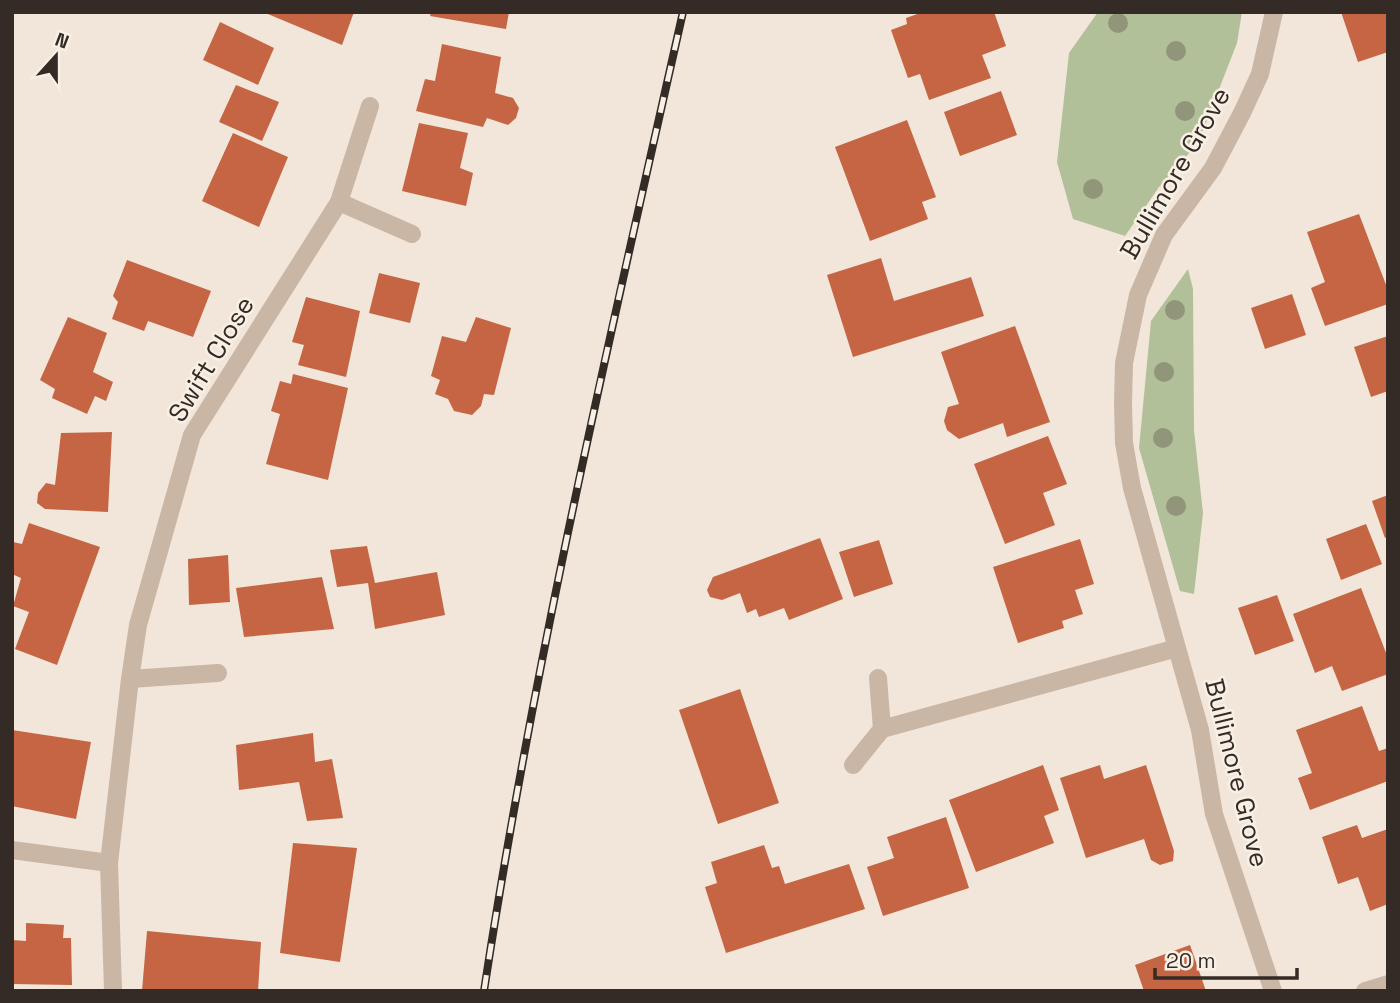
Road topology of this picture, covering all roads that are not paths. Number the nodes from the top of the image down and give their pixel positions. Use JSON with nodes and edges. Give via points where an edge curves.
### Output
{"nodes":[{"id":1,"x":1274,"y":12,"type":"edge"},
{"id":2,"x":369,"y":106,"type":"dead end"},
{"id":3,"x":339,"y":202,"type":"junction"},
{"id":4,"x":412,"y":234,"type":"dead end"},
{"id":5,"x":1177,"y":648,"type":"junction"},
{"id":6,"x":218,"y":673,"type":"dead end"},
{"id":7,"x":878,"y":678,"type":"dead end"},
{"id":8,"x":130,"y":679,"type":"junction"},
{"id":9,"x":882,"y":729,"type":"junction"},
{"id":10,"x":853,"y":765,"type":"dead end"},
{"id":11,"x":12,"y":850,"type":"edge"},
{"id":12,"x":109,"y":863,"type":"junction"},
{"id":13,"x":1388,"y":984,"type":"edge"},
{"id":14,"x":113,"y":991,"type":"edge"},
{"id":15,"x":1273,"y":991,"type":"edge"},
{"id":16,"x":1365,"y":991,"type":"edge"}],
"edges":[{"from":1,"to":5,"type":"street","name":"Bullimore Grove","via":[[1260,74],[1242,113],[1213,169],[1164,235],[1152,260],[1138,295],[1124,363],[1124,443],[1132,488]]},
{"from":2,"to":3,"type":"street","name":"Swift Close"},
{"from":3,"to":4,"type":"street"},
{"from":3,"to":8,"type":"street","name":"Swift Close","via":[[192,435],[138,625]]},
{"from":5,"to":9,"type":"street"},
{"from":5,"to":15,"type":"street","name":"Bullimore Grove","via":[[1200,730],[1214,814]]},
{"from":6,"to":8,"type":"street"},
{"from":7,"to":9,"type":"street"},
{"from":8,"to":12,"type":"street","name":"Swift Close"},
{"from":9,"to":10,"type":"street"},
{"from":11,"to":12,"type":"street"},
{"from":12,"to":14,"type":"street","name":"Swift Close"},
{"from":13,"to":16,"type":"street"}]}
